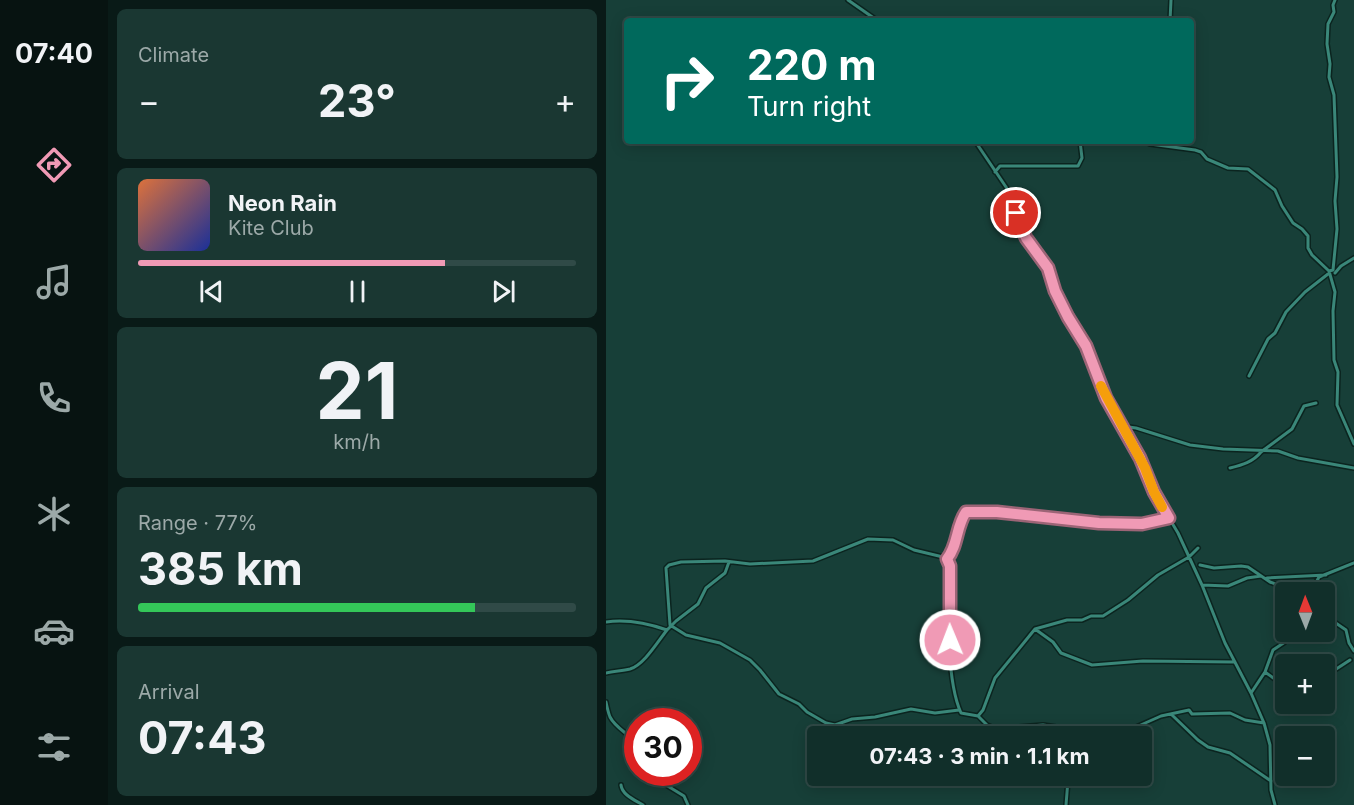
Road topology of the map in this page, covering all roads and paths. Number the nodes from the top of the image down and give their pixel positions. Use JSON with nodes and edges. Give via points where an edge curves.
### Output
{"nodes":[{"id":1,"x":848,"y":0,"type":"edge"},
{"id":2,"x":1171,"y":0,"type":"edge"},
{"id":3,"x":1335,"y":0,"type":"edge"},
{"id":4,"x":874,"y":18,"type":"edge"},
{"id":5,"x":1170,"y":18,"type":"edge"},
{"id":6,"x":977,"y":144,"type":"edge"},
{"id":7,"x":1080,"y":144,"type":"edge"},
{"id":8,"x":1150,"y":144,"type":"edge"},
{"id":9,"x":995,"y":172,"type":"junction"},
{"id":10,"x":1354,"y":258,"type":"edge"},
{"id":11,"x":1332,"y":273,"type":"junction"},
{"id":12,"x":1249,"y":376,"type":"dead end"},
{"id":13,"x":1316,"y":403,"type":"dead end"},
{"id":14,"x":1121,"y":426,"type":"junction"},
{"id":15,"x":1354,"y":444,"type":"edge"},
{"id":16,"x":1265,"y":450,"type":"junction"},
{"id":17,"x":1230,"y":468,"type":"dead end"},
{"id":18,"x":1354,"y":468,"type":"edge"},
{"id":19,"x":1169,"y":518,"type":"junction"},
{"id":20,"x":1198,"y":548,"type":"dead end"},
{"id":21,"x":1189,"y":557,"type":"junction"},
{"id":22,"x":947,"y":559,"type":"junction"},
{"id":23,"x":729,"y":562,"type":"junction"},
{"id":24,"x":1354,"y":562,"type":"edge"},
{"id":25,"x":1200,"y":565,"type":"dead end"},
{"id":26,"x":1326,"y":574,"type":"junction"},
{"id":27,"x":1261,"y":576,"type":"junction"},
{"id":28,"x":1267,"y":578,"type":"junction"},
{"id":29,"x":1317,"y":582,"type":"edge"},
{"id":30,"x":1275,"y":584,"type":"edge"},
{"id":31,"x":1202,"y":585,"type":"junction"},
{"id":32,"x":606,"y":622,"type":"edge"},
{"id":33,"x":1335,"y":622,"type":"edge"},
{"id":34,"x":670,"y":626,"type":"junction"},
{"id":35,"x":1035,"y":629,"type":"junction"},
{"id":36,"x":667,"y":630,"type":"junction"},
{"id":37,"x":1285,"y":642,"type":"edge"},
{"id":38,"x":1354,"y":651,"type":"edge"},
{"id":39,"x":1350,"y":660,"type":"dead end"},
{"id":40,"x":1234,"y":662,"type":"junction"},
{"id":41,"x":1335,"y":670,"type":"edge"},
{"id":42,"x":1265,"y":672,"type":"junction"},
{"id":43,"x":606,"y":673,"type":"edge"},
{"id":44,"x":1275,"y":679,"type":"edge"},
{"id":45,"x":1251,"y":693,"type":"junction"},
{"id":46,"x":606,"y":702,"type":"edge"},
{"id":47,"x":959,"y":710,"type":"junction"},
{"id":48,"x":1172,"y":715,"type":"junction"},
{"id":49,"x":978,"y":716,"type":"junction"},
{"id":50,"x":1264,"y":723,"type":"junction"},
{"id":51,"x":989,"y":726,"type":"edge"},
{"id":52,"x":1031,"y":726,"type":"edge"},
{"id":53,"x":1049,"y":726,"type":"edge"},
{"id":54,"x":1139,"y":726,"type":"edge"},
{"id":55,"x":624,"y":732,"type":"edge"},
{"id":56,"x":1271,"y":781,"type":"junction"},
{"id":57,"x":621,"y":785,"type":"dead end"},
{"id":58,"x":668,"y":786,"type":"edge"},
{"id":59,"x":1068,"y":786,"type":"edge"},
{"id":60,"x":643,"y":805,"type":"edge"},
{"id":61,"x":688,"y":805,"type":"edge"},
{"id":62,"x":1066,"y":805,"type":"edge"},
{"id":63,"x":1275,"y":805,"type":"edge"}],
"edges":[{"from":1,"to":4,"type":"street"},
{"from":2,"to":5,"type":"street"},
{"from":3,"to":11,"type":"street","via":[[1327,44],[1337,177]]},
{"from":6,"to":9,"type":"street"},
{"from":7,"to":9,"type":"street","via":[[1082,158],[1078,166],[1000,166]]},
{"from":8,"to":11,"type":"street","via":[[1195,150],[1228,168],[1248,169],[1275,190],[1293,223],[1308,236],[1312,255]]},
{"from":9,"to":14,"type":"street","via":[[1010,194],[1022,230],[1048,268],[1055,291],[1086,346]]},
{"from":10,"to":11,"type":"street"},
{"from":11,"to":12,"type":"street","via":[[1286,312]]},
{"from":11,"to":15,"type":"street","via":[[1337,405]]},
{"from":13,"to":16,"type":"street","via":[[1304,406],[1292,429]]},
{"from":14,"to":16,"type":"street","via":[[1190,445]]},
{"from":14,"to":19,"type":"street"},
{"from":16,"to":17,"type":"street"},
{"from":16,"to":18,"type":"street"},
{"from":19,"to":21,"type":"street"},
{"from":19,"to":22,"type":"street","via":[[1142,524],[1099,523],[969,511]]},
{"from":20,"to":21,"type":"street"},
{"from":21,"to":31,"type":"street"},
{"from":21,"to":35,"type":"street","via":[[1103,616]]},
{"from":22,"to":23,"type":"street","via":[[893,540],[868,539],[813,561]]},
{"from":22,"to":47,"type":"street","via":[[950,648]]},
{"from":23,"to":34,"type":"street","via":[[725,573],[706,588],[698,604]]},
{"from":23,"to":34,"type":"street","via":[[681,562],[666,567]]},
{"from":24,"to":26,"type":"street"},
{"from":25,"to":27,"type":"street","via":[[1248,567]]},
{"from":26,"to":28,"type":"street"},
{"from":26,"to":29,"type":"street"},
{"from":27,"to":28,"type":"street"},
{"from":27,"to":31,"type":"street","via":[[1228,586]]},
{"from":28,"to":30,"type":"street"},
{"from":31,"to":40,"type":"street"},
{"from":32,"to":36,"type":"street","via":[[641,622]]},
{"from":33,"to":38,"type":"street","via":[[1346,630]]},
{"from":34,"to":36,"type":"street"},
{"from":34,"to":47,"type":"street","via":[[686,635],[720,643],[750,660],[779,694],[826,723],[835,725],[911,709]]},
{"from":35,"to":40,"type":"street","via":[[1061,653],[1092,665]]},
{"from":35,"to":49,"type":"street","via":[[995,678]]},
{"from":36,"to":43,"type":"street","via":[[632,669]]},
{"from":37,"to":42,"type":"street","via":[[1273,650]]},
{"from":39,"to":41,"type":"street"},
{"from":40,"to":45,"type":"street"},
{"from":42,"to":44,"type":"street"},
{"from":42,"to":45,"type":"street"},
{"from":45,"to":50,"type":"street"},
{"from":46,"to":55,"type":"street","via":[[610,718]]},
{"from":47,"to":49,"type":"street"},
{"from":48,"to":50,"type":"street","via":[[1189,710],[1192,714],[1221,712]]},
{"from":48,"to":54,"type":"street"},
{"from":48,"to":56,"type":"street","via":[[1208,747],[1230,753]]},
{"from":49,"to":51,"type":"street"},
{"from":50,"to":56,"type":"street","via":[[1270,745]]},
{"from":52,"to":53,"type":"street"},
{"from":56,"to":63,"type":"street"},
{"from":57,"to":60,"type":"street","via":[[627,795]]},
{"from":58,"to":61,"type":"street","via":[[684,796]]},
{"from":59,"to":62,"type":"street"}]}
